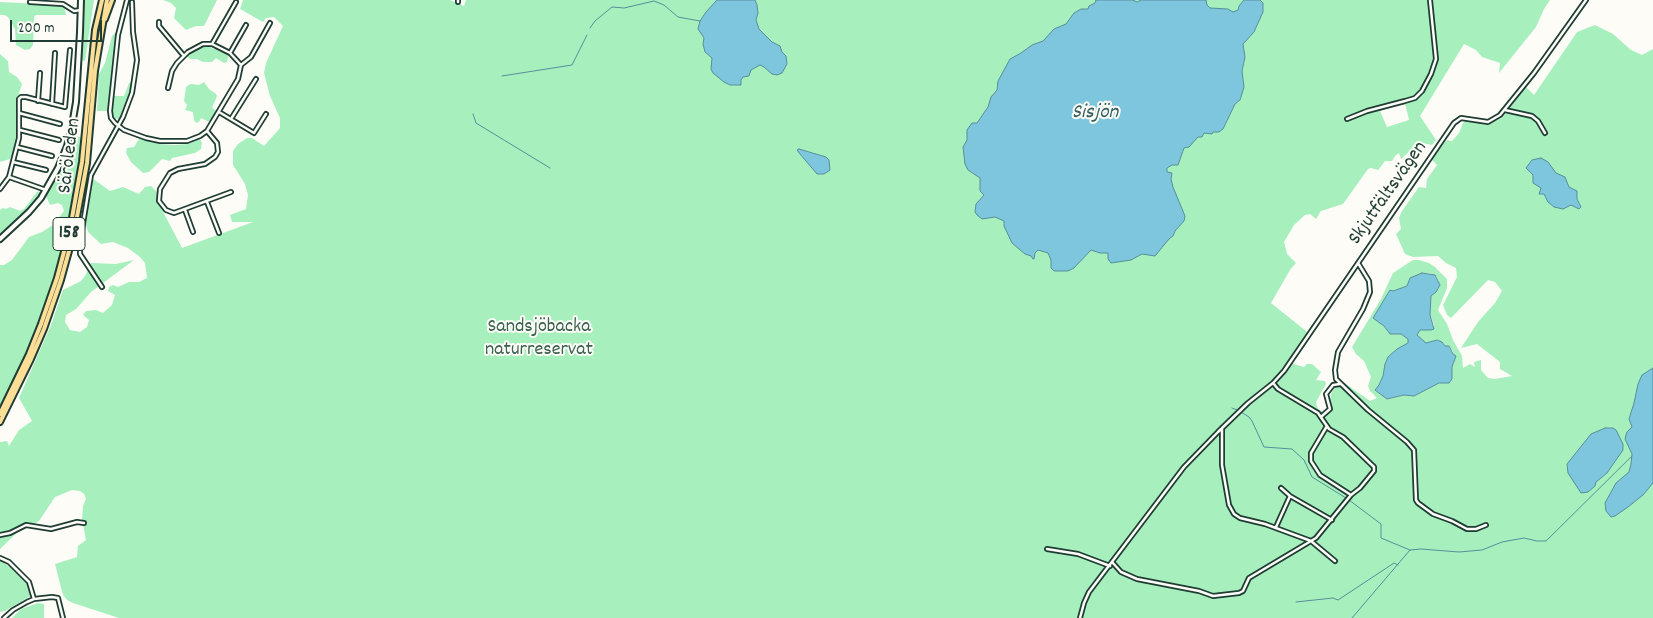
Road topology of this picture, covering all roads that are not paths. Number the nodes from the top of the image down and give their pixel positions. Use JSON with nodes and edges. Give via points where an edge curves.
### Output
{"nodes":[{"id":1,"x":81,"y":0,"type":"edge"},
{"id":2,"x":102,"y":0,"type":"edge"},
{"id":3,"x":107,"y":0,"type":"edge"},
{"id":4,"x":112,"y":0,"type":"edge"},
{"id":5,"x":127,"y":0,"type":"edge"},
{"id":6,"x":1430,"y":0,"type":"edge"},
{"id":7,"x":1586,"y":0,"type":"edge"},
{"id":8,"x":30,"y":2,"type":"dead end"},
{"id":9,"x":132,"y":2,"type":"dead end"},
{"id":10,"x":236,"y":2,"type":"dead end"},
{"id":11,"x":125,"y":6,"type":"junction"},
{"id":12,"x":131,"y":8,"type":"junction"},
{"id":13,"x":81,"y":10,"type":"junction"},
{"id":14,"x":159,"y":22,"type":"dead end"},
{"id":15,"x":103,"y":23,"type":"junction"},
{"id":16,"x":270,"y":23,"type":"dead end"},
{"id":17,"x":246,"y":25,"type":"dead end"},
{"id":18,"x":212,"y":44,"type":"junction"},
{"id":19,"x":70,"y":50,"type":"dead end"},
{"id":20,"x":55,"y":52,"type":"dead end"},
{"id":21,"x":230,"y":53,"type":"junction"},
{"id":22,"x":184,"y":56,"type":"junction"},
{"id":23,"x":241,"y":65,"type":"junction"},
{"id":24,"x":40,"y":73,"type":"dead end"},
{"id":25,"x":256,"y":79,"type":"dead end"},
{"id":26,"x":168,"y":88,"type":"dead end"},
{"id":27,"x":38,"y":101,"type":"junction"},
{"id":28,"x":52,"y":104,"type":"junction"},
{"id":29,"x":1505,"y":110,"type":"junction"},
{"id":30,"x":219,"y":112,"type":"junction"},
{"id":31,"x":19,"y":113,"type":"junction"},
{"id":32,"x":266,"y":114,"type":"dead end"},
{"id":33,"x":231,"y":119,"type":"junction"},
{"id":34,"x":1347,"y":119,"type":"dead end"},
{"id":35,"x":60,"y":124,"type":"dead end"},
{"id":36,"x":118,"y":126,"type":"junction"},
{"id":37,"x":20,"y":130,"type":"junction"},
{"id":38,"x":207,"y":131,"type":"junction"},
{"id":39,"x":1545,"y":133,"type":"dead end"},
{"id":40,"x":59,"y":140,"type":"dead end"},
{"id":41,"x":17,"y":147,"type":"junction"},
{"id":42,"x":52,"y":156,"type":"dead end"},
{"id":43,"x":14,"y":162,"type":"junction"},
{"id":44,"x":46,"y":170,"type":"dead end"},
{"id":45,"x":9,"y":178,"type":"junction"},
{"id":46,"x":0,"y":189,"type":"edge"},
{"id":47,"x":46,"y":190,"type":"junction"},
{"id":48,"x":231,"y":192,"type":"dead end"},
{"id":49,"x":207,"y":202,"type":"junction"},
{"id":50,"x":185,"y":210,"type":"junction"},
{"id":51,"x":192,"y":232,"type":"dead end"},
{"id":52,"x":219,"y":233,"type":"dead end"},
{"id":53,"x":0,"y":239,"type":"edge"},
{"id":54,"x":1358,"y":263,"type":"junction"},
{"id":55,"x":102,"y":287,"type":"dead end"},
{"id":56,"x":1273,"y":383,"type":"junction"},
{"id":57,"x":1340,"y":384,"type":"junction"},
{"id":58,"x":0,"y":414,"type":"edge"},
{"id":59,"x":1322,"y":416,"type":"junction"},
{"id":60,"x":0,"y":422,"type":"edge"},
{"id":61,"x":1327,"y":426,"type":"junction"},
{"id":62,"x":1222,"y":428,"type":"junction"},
{"id":63,"x":1281,"y":488,"type":"dead end"},
{"id":64,"x":1290,"y":496,"type":"junction"},
{"id":65,"x":1351,"y":496,"type":"junction"},
{"id":66,"x":1332,"y":520,"type":"junction"},
{"id":67,"x":84,"y":523,"type":"dead end"},
{"id":68,"x":1486,"y":525,"type":"dead end"},
{"id":69,"x":1276,"y":527,"type":"junction"},
{"id":70,"x":0,"y":535,"type":"edge"},
{"id":71,"x":1311,"y":541,"type":"junction"},
{"id":72,"x":1047,"y":549,"type":"dead end"},
{"id":73,"x":0,"y":558,"type":"edge"},
{"id":74,"x":1335,"y":561,"type":"dead end"},
{"id":75,"x":1112,"y":562,"type":"junction"},
{"id":76,"x":1110,"y":566,"type":"junction"},
{"id":77,"x":34,"y":599,"type":"junction"},
{"id":78,"x":4,"y":618,"type":"edge"},
{"id":79,"x":63,"y":618,"type":"edge"},
{"id":80,"x":1080,"y":618,"type":"edge"}],
"edges":[{"from":1,"to":13,"type":"street"},
{"from":2,"to":58,"type":"main road","name":"Säröleden","number":"158","via":[[95,30],[80,180],[68,237],[38,332]]},
{"from":3,"to":15,"type":"main road","name":"Säröleden","number":"158"},
{"from":4,"to":15,"type":"main road","number":"158"},
{"from":5,"to":11,"type":"street"},
{"from":6,"to":34,"type":"street","via":[[1436,59],[1432,74],[1420,94],[1405,102]]},
{"from":7,"to":29,"type":"street","name":"Skjutfältsvägen"},
{"from":8,"to":13,"type":"street","via":[[63,4]]},
{"from":9,"to":12,"type":"street"},
{"from":10,"to":18,"type":"street"},
{"from":11,"to":12,"type":"street"},
{"from":11,"to":36,"type":"street","via":[[118,35],[110,111]]},
{"from":12,"to":36,"type":"street","via":[[136,66],[130,101]]},
{"from":13,"to":47,"type":"street","via":[[71,131],[61,162]]},
{"from":14,"to":22,"type":"street"},
{"from":15,"to":60,"type":"main road","name":"Säröleden","number":"158","via":[[87,163],[74,233],[44,329]]},
{"from":16,"to":23,"type":"street","via":[[251,57]]},
{"from":17,"to":21,"type":"street"},
{"from":18,"to":21,"type":"street"},
{"from":18,"to":22,"type":"street","via":[[203,44]]},
{"from":19,"to":28,"type":"street","via":[[65,107]]},
{"from":20,"to":28,"type":"street"},
{"from":21,"to":23,"type":"street"},
{"from":22,"to":26,"type":"street","via":[[172,71]]},
{"from":23,"to":30,"type":"street","via":[[238,79]]},
{"from":24,"to":27,"type":"street"},
{"from":25,"to":33,"type":"street"},
{"from":27,"to":28,"type":"street"},
{"from":27,"to":31,"type":"street","via":[[21,97]]},
{"from":29,"to":39,"type":"street","via":[[1532,116]]},
{"from":29,"to":54,"type":"street","name":"Skjutfältsvägen","via":[[1491,121],[1457,120]]},
{"from":30,"to":33,"type":"street"},
{"from":30,"to":38,"type":"street"},
{"from":31,"to":35,"type":"street"},
{"from":31,"to":37,"type":"street"},
{"from":32,"to":33,"type":"street","via":[[254,133]]},
{"from":36,"to":38,"type":"street","via":[[146,138],[176,142],[195,139]]},
{"from":36,"to":55,"type":"street","via":[[91,175],[80,242],[80,254]]},
{"from":37,"to":40,"type":"street"},
{"from":37,"to":41,"type":"street"},
{"from":38,"to":50,"type":"street","via":[[217,143],[216,157],[205,164],[174,171],[160,189],[159,201],[166,210],[172,213]]},
{"from":41,"to":42,"type":"street"},
{"from":41,"to":43,"type":"street"},
{"from":43,"to":44,"type":"street"},
{"from":43,"to":45,"type":"street"},
{"from":45,"to":46,"type":"street"},
{"from":45,"to":47,"type":"street"},
{"from":47,"to":53,"type":"street","via":[[29,212]]},
{"from":48,"to":49,"type":"street"},
{"from":49,"to":50,"type":"street"},
{"from":49,"to":52,"type":"street"},
{"from":50,"to":51,"type":"street"},
{"from":54,"to":56,"type":"street"},
{"from":54,"to":57,"type":"street","name":"Skjutfältsvägen","via":[[1369,281],[1370,292],[1338,352],[1335,373]]},
{"from":56,"to":59,"type":"street"},
{"from":56,"to":62,"type":"street"},
{"from":57,"to":59,"type":"street","via":[[1333,385],[1326,394],[1330,409]]},
{"from":57,"to":68,"type":"street","via":[[1412,448],[1415,453],[1416,500],[1422,506],[1467,529]]},
{"from":59,"to":61,"type":"street"},
{"from":61,"to":65,"type":"street","via":[[1312,453],[1311,462],[1320,475]]},
{"from":61,"to":65,"type":"street","via":[[1344,437],[1374,467]]},
{"from":62,"to":69,"type":"street","via":[[1222,465],[1231,510],[1240,518]]},
{"from":62,"to":75,"type":"street","via":[[1184,467]]},
{"from":63,"to":64,"type":"street"},
{"from":64,"to":66,"type":"street"},
{"from":64,"to":69,"type":"street"},
{"from":65,"to":66,"type":"street"},
{"from":66,"to":71,"type":"street"},
{"from":67,"to":70,"type":"street","via":[[75,522],[51,529],[26,525]]},
{"from":69,"to":71,"type":"street"},
{"from":71,"to":74,"type":"street"},
{"from":71,"to":75,"type":"street","via":[[1249,578],[1243,591],[1228,595],[1213,596],[1137,579],[1121,572]]},
{"from":72,"to":76,"type":"street","via":[[1078,554]]},
{"from":73,"to":77,"type":"street","via":[[9,562],[29,582]]},
{"from":75,"to":76,"type":"street"},
{"from":76,"to":80,"type":"street","via":[[1085,598]]},
{"from":77,"to":78,"type":"street"},
{"from":77,"to":79,"type":"street","via":[[58,598]]}]}
